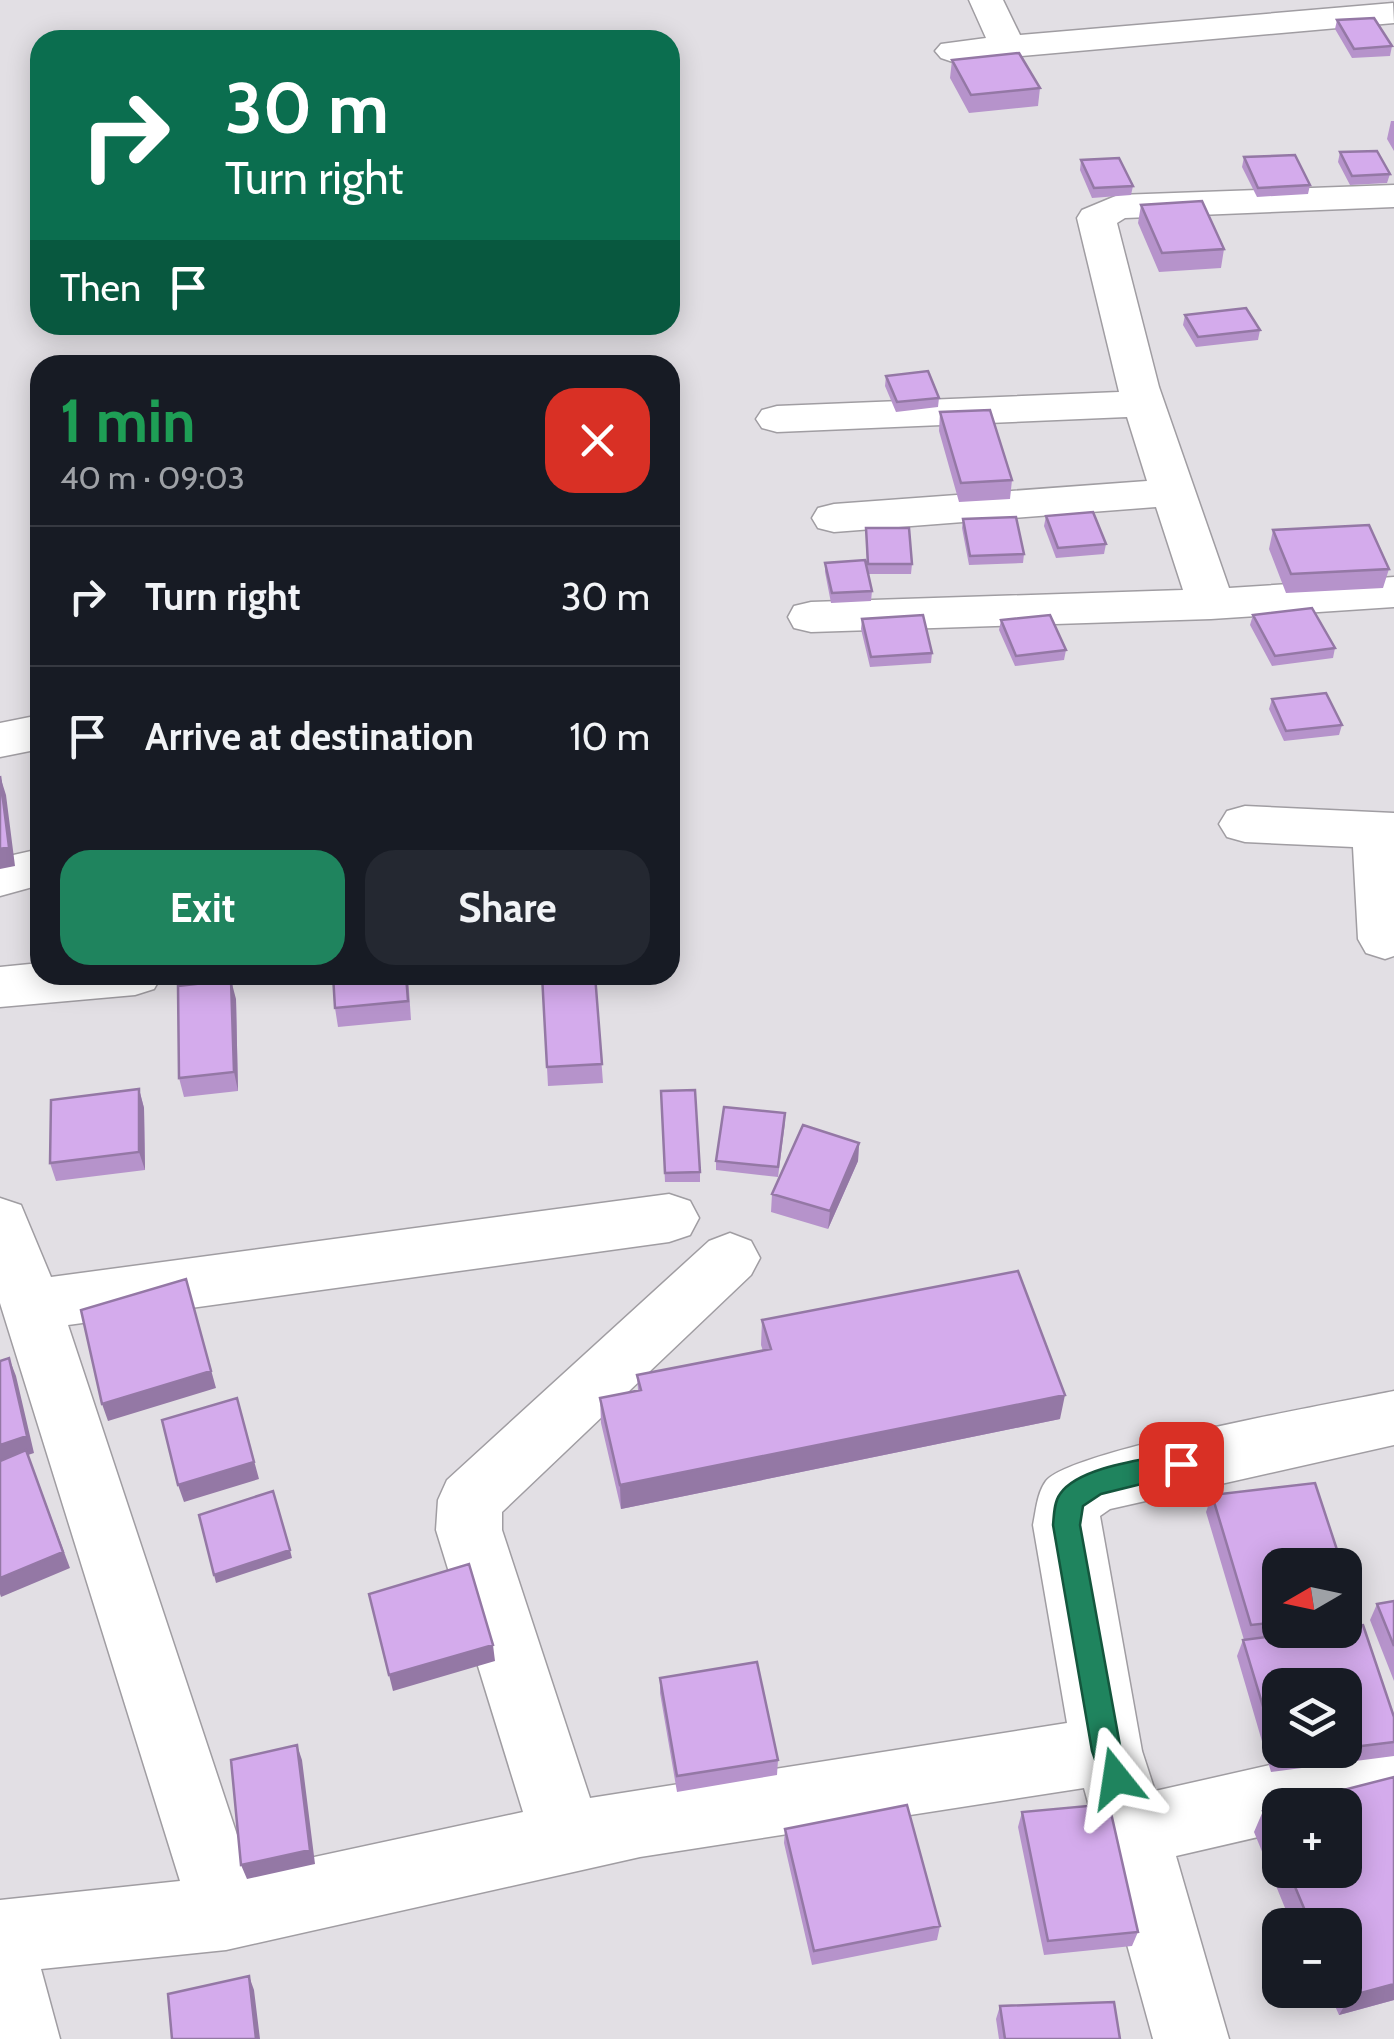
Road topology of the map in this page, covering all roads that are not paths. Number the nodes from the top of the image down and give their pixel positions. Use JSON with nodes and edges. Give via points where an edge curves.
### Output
{"nodes":[{"id":1,"x":986,"y":0,"type":"edge"},
{"id":2,"x":1119,"y":0,"type":"edge"},
{"id":3,"x":1387,"y":0,"type":"edge"},
{"id":4,"x":1258,"y":12,"type":"edge"},
{"id":5,"x":1394,"y":14,"type":"edge"},
{"id":6,"x":1140,"y":36,"type":"junction"},
{"id":7,"x":1008,"y":46,"type":"junction"},
{"id":8,"x":953,"y":50,"type":"dead end"},
{"id":9,"x":1382,"y":196,"type":"edge"},
{"id":10,"x":1394,"y":237,"type":"edge"},
{"id":11,"x":1141,"y":396,"type":"junction"},
{"id":12,"x":777,"y":419,"type":"dead end"},
{"id":13,"x":1174,"y":492,"type":"junction"},
{"id":14,"x":834,"y":518,"type":"dead end"},
{"id":15,"x":1394,"y":592,"type":"edge"},
{"id":16,"x":1211,"y":604,"type":"junction"},
{"id":17,"x":811,"y":617,"type":"dead end"},
{"id":18,"x":30,"y":734,"type":"edge"},
{"id":19,"x":0,"y":740,"type":"edge"},
{"id":20,"x":1245,"y":824,"type":"dead end"},
{"id":21,"x":1386,"y":830,"type":"edge"},
{"id":22,"x":30,"y":870,"type":"edge"},
{"id":23,"x":0,"y":878,"type":"edge"},
{"id":24,"x":1385,"y":939,"type":"dead end"},
{"id":25,"x":30,"y":984,"type":"edge"},
{"id":26,"x":0,"y":987,"type":"edge"},
{"id":27,"x":669,"y":1218,"type":"dead end"},
{"id":28,"x":0,"y":1222,"type":"edge"},
{"id":29,"x":730,"y":1258,"type":"dead end"},
{"id":30,"x":31,"y":1305,"type":"junction"},
{"id":31,"x":1394,"y":1418,"type":"edge"},
{"id":32,"x":1106,"y":1751,"type":"junction"},
{"id":33,"x":1394,"y":1771,"type":"edge"},
{"id":34,"x":1133,"y":1831,"type":"junction"},
{"id":35,"x":567,"y":1838,"type":"junction"},
{"id":36,"x":226,"y":1913,"type":"junction"},
{"id":37,"x":0,"y":1938,"type":"edge"},
{"id":38,"x":0,"y":1955,"type":"edge"},
{"id":39,"x":22,"y":2039,"type":"edge"},
{"id":40,"x":1191,"y":2039,"type":"edge"}],
"edges":[{"from":1,"to":7,"type":"street"},
{"from":2,"to":6,"type":"street"},
{"from":3,"to":5,"type":"street"},
{"from":4,"to":5,"type":"street"},
{"from":4,"to":6,"type":"street"},
{"from":6,"to":7,"type":"street"},
{"from":7,"to":8,"type":"street"},
{"from":9,"to":10,"type":"street"},
{"from":9,"to":11,"type":"street","via":[[1118,207],[1096,218]]},
{"from":11,"to":12,"type":"street"},
{"from":11,"to":13,"type":"street"},
{"from":13,"to":14,"type":"street"},
{"from":13,"to":16,"type":"street"},
{"from":15,"to":16,"type":"street"},
{"from":16,"to":17,"type":"street"},
{"from":18,"to":19,"type":"street"},
{"from":20,"to":21,"type":"street"},
{"from":21,"to":24,"type":"street"},
{"from":22,"to":23,"type":"street"},
{"from":25,"to":26,"type":"street"},
{"from":27,"to":30,"type":"street"},
{"from":28,"to":30,"type":"street"},
{"from":29,"to":35,"type":"street","via":[[470,1500],[470,1530]]},
{"from":30,"to":36,"type":"street"},
{"from":31,"to":32,"type":"street","via":[[1095,1484],[1070,1500],[1066,1525]]},
{"from":32,"to":34,"type":"street"},
{"from":32,"to":35,"type":"street"},
{"from":33,"to":34,"type":"street"},
{"from":34,"to":40,"type":"street"},
{"from":35,"to":36,"type":"street"},
{"from":36,"to":37,"type":"street"},
{"from":38,"to":39,"type":"street"}]}
